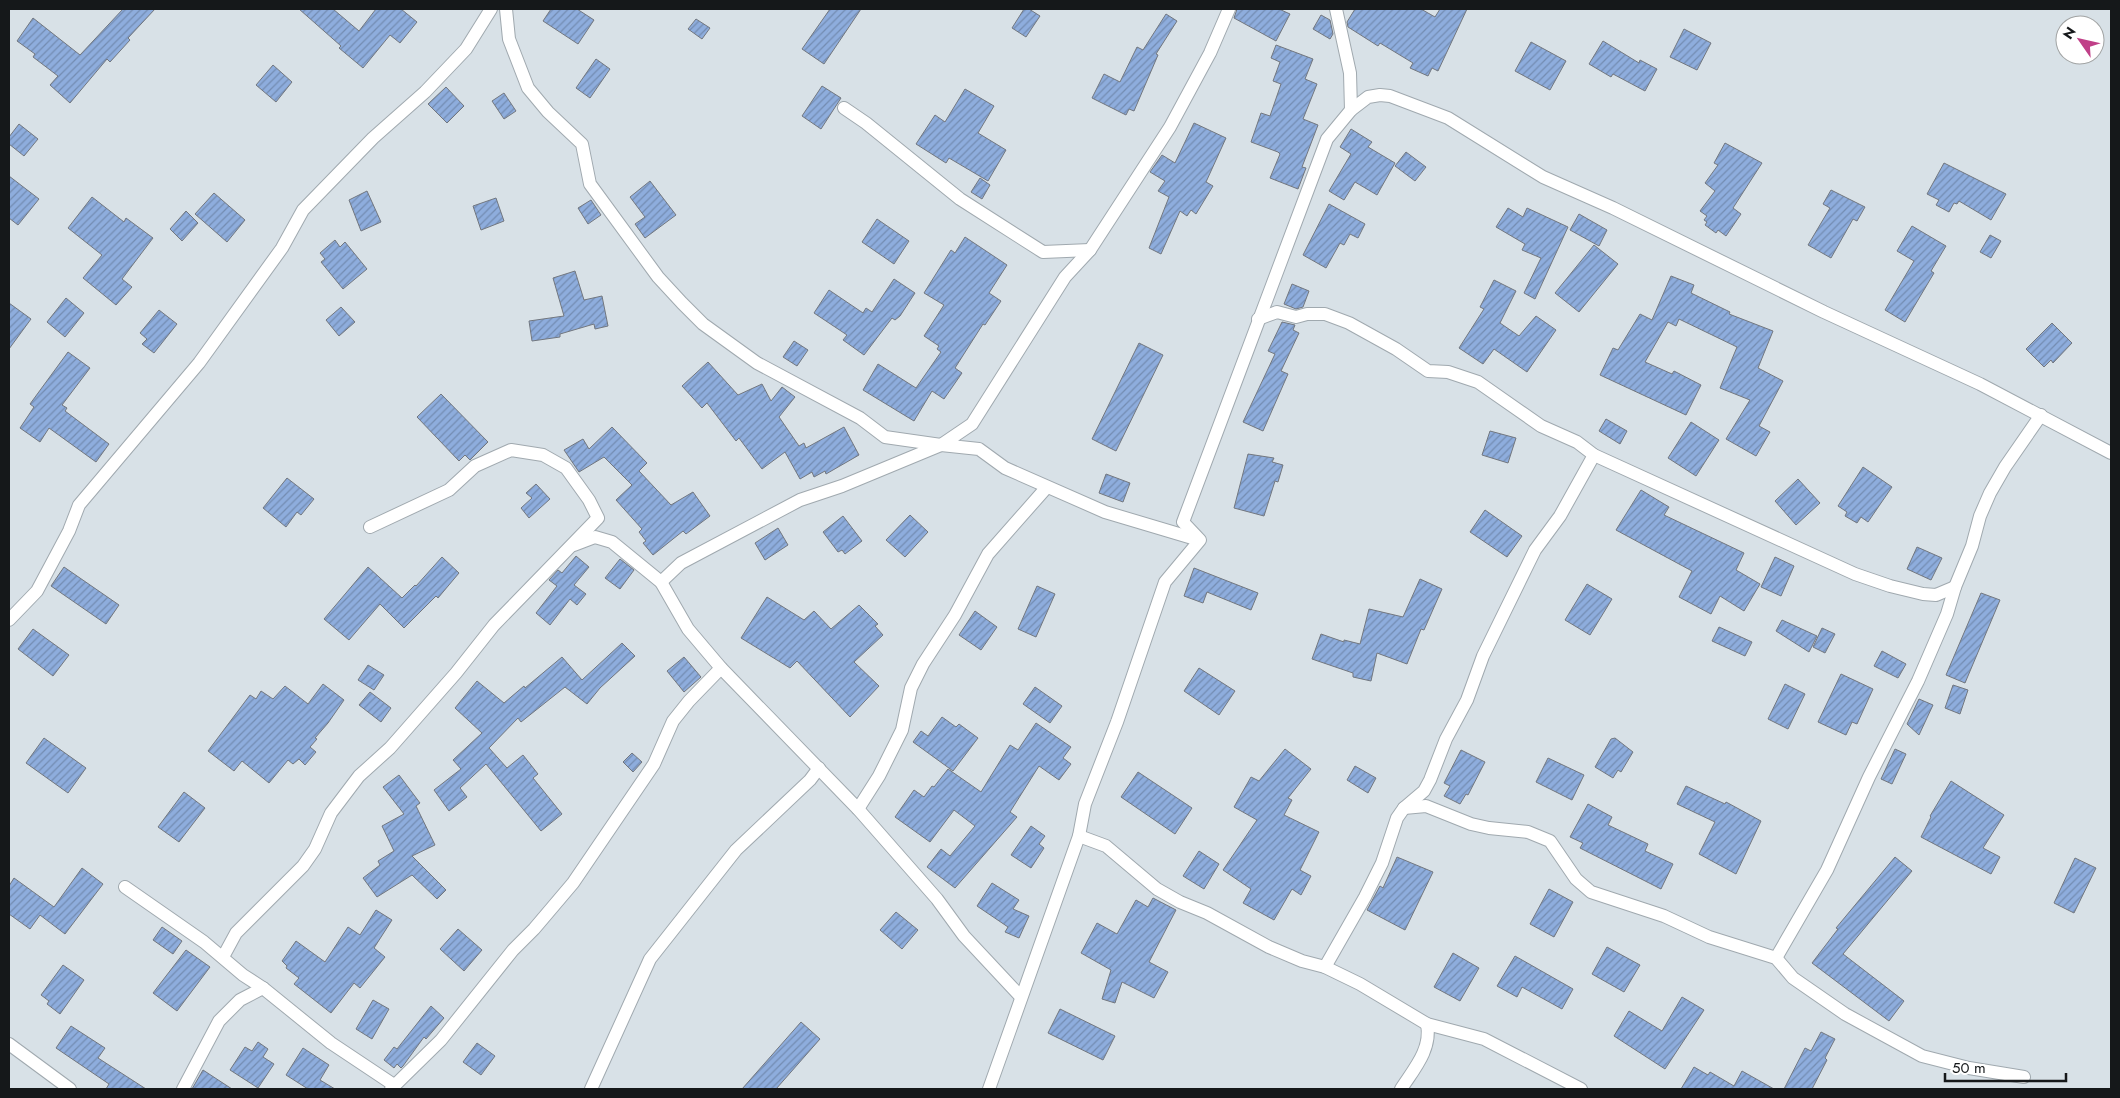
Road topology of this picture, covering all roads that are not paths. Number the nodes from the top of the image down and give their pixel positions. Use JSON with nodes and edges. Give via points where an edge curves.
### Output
{"nodes":[{"id":1,"x":492,"y":9,"type":"edge"},
{"id":2,"x":506,"y":9,"type":"edge"},
{"id":3,"x":1229,"y":9,"type":"edge"},
{"id":4,"x":1336,"y":9,"type":"edge"},
{"id":5,"x":844,"y":108,"type":"dead end"},
{"id":6,"x":1351,"y":110,"type":"junction"},
{"id":7,"x":1090,"y":250,"type":"junction"},
{"id":8,"x":1258,"y":319,"type":"junction"},
{"id":9,"x":2041,"y":415,"type":"junction"},
{"id":10,"x":941,"y":445,"type":"junction"},
{"id":11,"x":2111,"y":453,"type":"edge"},
{"id":12,"x":1594,"y":455,"type":"junction"},
{"id":13,"x":1047,"y":486,"type":"junction"},
{"id":14,"x":370,"y":526,"type":"dead end"},
{"id":15,"x":1200,"y":540,"type":"junction"},
{"id":16,"x":566,"y":549,"type":"junction"},
{"id":17,"x":661,"y":582,"type":"junction"},
{"id":18,"x":1955,"y":587,"type":"junction"},
{"id":19,"x":9,"y":620,"type":"edge"},
{"id":20,"x":721,"y":668,"type":"junction"},
{"id":21,"x":819,"y":768,"type":"junction"},
{"id":22,"x":1404,"y":808,"type":"junction"},
{"id":23,"x":858,"y":809,"type":"junction"},
{"id":24,"x":1078,"y":836,"type":"junction"},
{"id":25,"x":124,"y":887,"type":"dead end"},
{"id":26,"x":223,"y":957,"type":"junction"},
{"id":27,"x":1776,"y":958,"type":"junction"},
{"id":28,"x":1325,"y":967,"type":"junction"},
{"id":29,"x":263,"y":988,"type":"junction"},
{"id":30,"x":1021,"y":997,"type":"junction"},
{"id":31,"x":1426,"y":1024,"type":"junction"},
{"id":32,"x":9,"y":1044,"type":"edge"},
{"id":33,"x":2024,"y":1077,"type":"dead end"},
{"id":34,"x":393,"y":1087,"type":"edge"},
{"id":35,"x":70,"y":1089,"type":"edge"},
{"id":36,"x":183,"y":1089,"type":"edge"},
{"id":37,"x":591,"y":1089,"type":"edge"},
{"id":38,"x":989,"y":1089,"type":"edge"},
{"id":39,"x":1401,"y":1089,"type":"edge"},
{"id":40,"x":1582,"y":1089,"type":"edge"}],
"edges":[{"from":1,"to":19,"type":"street","via":[[466,50],[425,92],[372,138],[303,210],[282,248],[199,363],[79,506],[37,590]]},
{"from":2,"to":10,"type":"street","via":[[508,39],[528,88],[582,144],[590,184],[658,277],[682,303],[703,324],[756,363],[860,418],[885,438]]},
{"from":3,"to":7,"type":"street","via":[[1210,53],[1170,126]]},
{"from":4,"to":6,"type":"street","via":[[1350,72]]},
{"from":5,"to":7,"type":"street","via":[[960,199],[1043,252]]},
{"from":6,"to":8,"type":"street","via":[[1327,139]]},
{"from":6,"to":9,"type":"street","via":[[1368,97],[1380,95],[1448,118],[1543,177]]},
{"from":7,"to":10,"type":"street","via":[[1065,277],[972,424]]},
{"from":8,"to":12,"type":"street","via":[[1277,312],[1296,317],[1325,314],[1349,323],[1428,371],[1448,372],[1478,382],[1541,426],[1577,442]]},
{"from":8,"to":15,"type":"street","via":[[1183,522]]},
{"from":9,"to":11,"type":"street"},
{"from":9,"to":18,"type":"street","via":[[1990,493]]},
{"from":10,"to":13,"type":"street","via":[[978,449],[1005,468]]},
{"from":10,"to":17,"type":"street","via":[[800,500],[681,563]]},
{"from":12,"to":18,"type":"street","via":[[1864,577],[1923,594],[1936,595]]},
{"from":12,"to":22,"type":"street","via":[[1560,516],[1535,550],[1483,656],[1467,700],[1446,738],[1430,780],[1424,791]]},
{"from":13,"to":15,"type":"street","via":[[1105,512]]},
{"from":13,"to":23,"type":"street","via":[[988,554],[955,615],[923,664],[911,688],[902,730]]},
{"from":14,"to":16,"type":"street","via":[[449,490],[475,466],[510,450],[543,455],[566,468],[589,500],[598,518]]},
{"from":15,"to":24,"type":"street","via":[[1165,582],[1085,804]]},
{"from":16,"to":17,"type":"street","via":[[595,537],[612,542]]},
{"from":16,"to":26,"type":"street","via":[[494,625],[456,674],[390,748],[359,776],[331,813],[315,848],[302,866],[236,933]]},
{"from":17,"to":20,"type":"street","via":[[688,629]]},
{"from":18,"to":27,"type":"street","via":[[1918,681],[1869,777],[1827,870]]},
{"from":20,"to":21,"type":"street"},
{"from":20,"to":34,"type":"street","via":[[673,721],[654,764],[568,889],[513,950],[441,1040]]},
{"from":21,"to":23,"type":"street"},
{"from":21,"to":37,"type":"street","via":[[736,850],[650,959]]},
{"from":22,"to":27,"type":"street","via":[[1426,806],[1471,824],[1510,829],[1550,841],[1576,879],[1591,892],[1664,916],[1709,937]]},
{"from":22,"to":28,"type":"street","via":[[1397,818],[1382,863]]},
{"from":23,"to":30,"type":"street","via":[[937,899],[964,936]]},
{"from":24,"to":28,"type":"street","via":[[1106,846],[1157,889],[1180,902],[1269,947]]},
{"from":24,"to":30,"type":"street"},
{"from":25,"to":26,"type":"street"},
{"from":26,"to":29,"type":"street"},
{"from":27,"to":33,"type":"street","via":[[1793,978],[1845,1014],[1922,1056]]},
{"from":28,"to":31,"type":"street"},
{"from":29,"to":34,"type":"street","via":[[331,1043]]},
{"from":29,"to":36,"type":"street","via":[[240,1000],[219,1021]]},
{"from":30,"to":38,"type":"street"},
{"from":31,"to":39,"type":"street","via":[[1429,1036],[1425,1051]]},
{"from":31,"to":40,"type":"street","via":[[1484,1039]]},
{"from":32,"to":35,"type":"street"}]}
